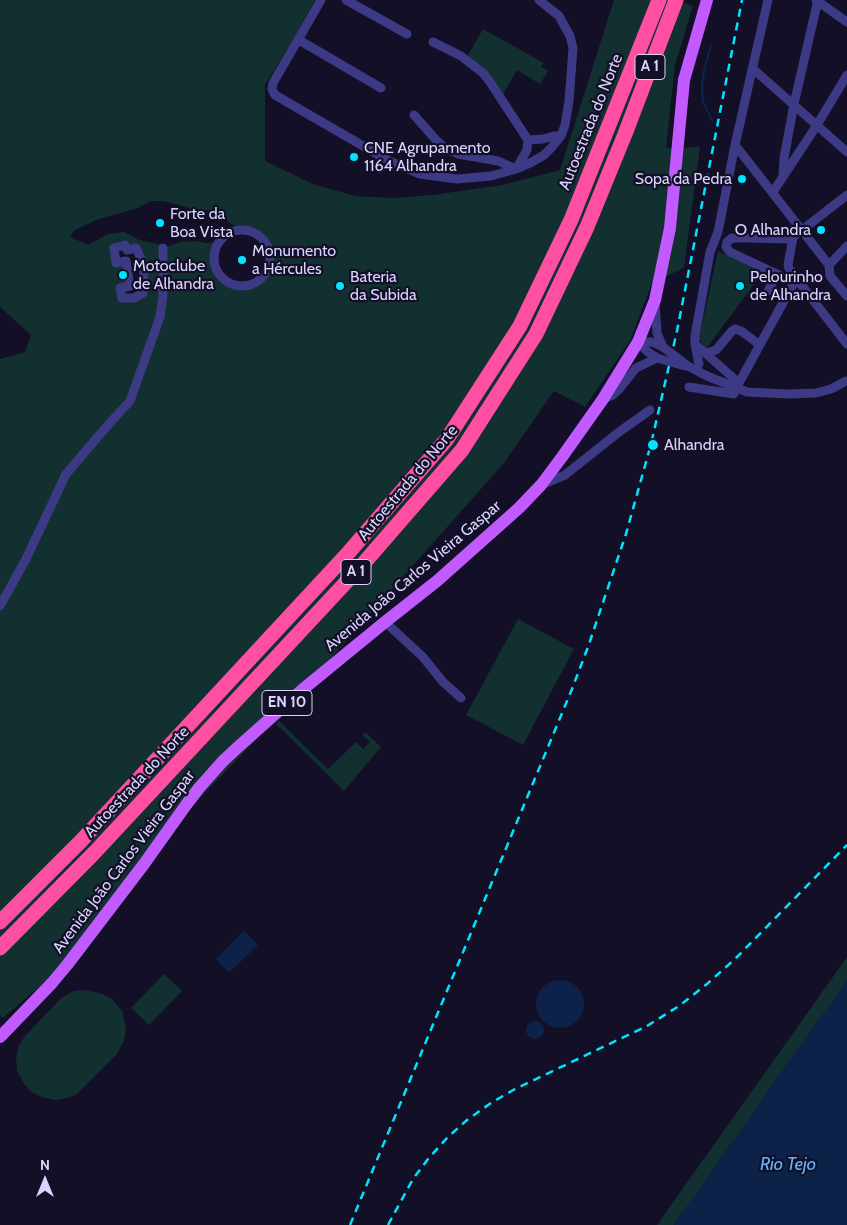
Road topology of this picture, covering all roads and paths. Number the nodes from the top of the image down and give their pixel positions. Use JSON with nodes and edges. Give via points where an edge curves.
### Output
{"nodes":[{"id":1,"x":321,"y":0,"type":"edge"},
{"id":2,"x":346,"y":0,"type":"edge"},
{"id":3,"x":539,"y":0,"type":"edge"},
{"id":4,"x":659,"y":0,"type":"edge"},
{"id":5,"x":676,"y":0,"type":"edge"},
{"id":6,"x":706,"y":0,"type":"edge"},
{"id":7,"x":768,"y":0,"type":"edge"},
{"id":8,"x":817,"y":0,"type":"edge"},
{"id":9,"x":847,"y":22,"type":"edge"},
{"id":10,"x":407,"y":34,"type":"dead end"},
{"id":11,"x":299,"y":40,"type":"junction"},
{"id":12,"x":433,"y":42,"type":"dead end"},
{"id":13,"x":752,"y":68,"type":"junction"},
{"id":14,"x":847,"y":75,"type":"edge"},
{"id":15,"x":381,"y":88,"type":"dead end"},
{"id":16,"x":794,"y":104,"type":"junction"},
{"id":17,"x":414,"y":116,"type":"dead end"},
{"id":18,"x":817,"y":125,"type":"junction"},
{"id":19,"x":561,"y":136,"type":"junction"},
{"id":20,"x":528,"y":140,"type":"junction"},
{"id":21,"x":735,"y":145,"type":"junction"},
{"id":22,"x":847,"y":152,"type":"edge"},
{"id":23,"x":516,"y":169,"type":"junction"},
{"id":24,"x":783,"y":176,"type":"junction"},
{"id":25,"x":772,"y":192,"type":"junction"},
{"id":26,"x":847,"y":195,"type":"edge"},
{"id":27,"x":802,"y":230,"type":"junction"},
{"id":28,"x":224,"y":237,"type":"joint"},
{"id":29,"x":792,"y":239,"type":"junction"},
{"id":30,"x":847,"y":246,"type":"edge"},
{"id":31,"x":163,"y":248,"type":"dead end"},
{"id":32,"x":829,"y":265,"type":"junction"},
{"id":33,"x":777,"y":274,"type":"junction"},
{"id":34,"x":795,"y":280,"type":"junction"},
{"id":35,"x":120,"y":288,"type":"joint"},
{"id":36,"x":768,"y":291,"type":"dead end"},
{"id":37,"x":847,"y":296,"type":"edge"},
{"id":38,"x":655,"y":300,"type":"junction"},
{"id":39,"x":638,"y":342,"type":"junction"},
{"id":40,"x":695,"y":344,"type":"junction"},
{"id":41,"x":847,"y":344,"type":"edge"},
{"id":42,"x":760,"y":345,"type":"junction"},
{"id":43,"x":663,"y":347,"type":"junction"},
{"id":44,"x":706,"y":353,"type":"junction"},
{"id":45,"x":657,"y":358,"type":"junction"},
{"id":46,"x":699,"y":364,"type":"dead end"},
{"id":47,"x":688,"y":366,"type":"junction"},
{"id":48,"x":846,"y":380,"type":"edge"},
{"id":49,"x":739,"y":383,"type":"junction"},
{"id":50,"x":689,"y":386,"type":"dead end"},
{"id":51,"x":603,"y":399,"type":"junction"},
{"id":52,"x":650,"y":410,"type":"dead end"},
{"id":53,"x":541,"y":485,"type":"junction"},
{"id":54,"x":0,"y":606,"type":"edge"},
{"id":55,"x":385,"y":622,"type":"junction"},
{"id":56,"x":461,"y":698,"type":"dead end"},
{"id":57,"x":0,"y":922,"type":"edge"},
{"id":58,"x":0,"y":948,"type":"edge"},
{"id":59,"x":0,"y":1037,"type":"edge"}],
"edges":[{"from":1,"to":11,"type":"street"},
{"from":2,"to":10,"type":"street"},
{"from":3,"to":19,"type":"street","via":[[559,16],[573,48],[566,125]]},
{"from":4,"to":57,"type":"highway","name":"Autoestrada do Norte","number":"A 1","via":[[571,220],[520,326],[447,439],[349,552],[88,834]]},
{"from":5,"to":58,"type":"highway","name":"Autoestrada do Norte","number":"A 1","via":[[570,263],[536,334],[462,450],[363,564],[100,846]]},
{"from":6,"to":38,"type":"main road","name":"Avenida João Carlos Vieira Gaspar","number":"EN 10","via":[[684,80],[670,228]]},
{"from":7,"to":13,"type":"street"},
{"from":8,"to":9,"type":"street"},
{"from":8,"to":16,"type":"street"},
{"from":11,"to":15,"type":"street"},
{"from":11,"to":23,"type":"street","via":[[273,83],[275,95],[389,161],[420,174],[457,179],[491,176]]},
{"from":12,"to":20,"type":"street","via":[[461,56],[483,74]]},
{"from":13,"to":16,"type":"street"},
{"from":13,"to":21,"type":"street"},
{"from":14,"to":18,"type":"street"},
{"from":16,"to":18,"type":"street"},
{"from":16,"to":24,"type":"street"},
{"from":17,"to":23,"type":"street","via":[[445,148],[458,154],[498,161]]},
{"from":18,"to":22,"type":"street"},
{"from":18,"to":24,"type":"street"},
{"from":19,"to":20,"type":"street"},
{"from":19,"to":23,"type":"street","via":[[544,155]]},
{"from":20,"to":23,"type":"street","via":[[527,150]]},
{"from":21,"to":25,"type":"street"},
{"from":21,"to":40,"type":"street","via":[[718,232],[710,252]]},
{"from":24,"to":25,"type":"street"},
{"from":25,"to":27,"type":"street"},
{"from":26,"to":27,"type":"street"},
{"from":27,"to":29,"type":"street"},
{"from":27,"to":32,"type":"street"},
{"from":28,"to":28,"type":"street","via":[[246,230],[265,242],[270,252],[270,263],[260,280],[249,286],[235,286],[219,274],[214,254]]},
{"from":29,"to":33,"type":"street","via":[[732,238],[727,242],[730,252]]},
{"from":29,"to":34,"type":"street","via":[[788,267]]},
{"from":30,"to":32,"type":"street"},
{"from":31,"to":54,"type":"street","via":[[160,317],[130,401],[66,474]]},
{"from":32,"to":37,"type":"street","via":[[830,276]]},
{"from":33,"to":34,"type":"street"},
{"from":33,"to":36,"type":"street"},
{"from":34,"to":41,"type":"street"},
{"from":34,"to":42,"type":"street"},
{"from":35,"to":35,"type":"street","via":[[122,298],[134,298],[143,293],[144,266],[136,248],[127,250],[125,245],[114,248],[116,263],[126,261],[130,286]]},
{"from":38,"to":39,"type":"main road","name":"Avenida João Carlos Vieira Gaspar","number":"EN 10"},
{"from":38,"to":43,"type":"street","via":[[658,333]]},
{"from":39,"to":43,"type":"street","via":[[652,342]]},
{"from":39,"to":45,"type":"street"},
{"from":39,"to":51,"type":"main road","name":"Avenida João Carlos Vieira Gaspar","number":"EN 10"},
{"from":40,"to":44,"type":"street"},
{"from":40,"to":46,"type":"street"},
{"from":42,"to":44,"type":"street","via":[[735,330],[716,350]]},
{"from":42,"to":49,"type":"street"},
{"from":43,"to":47,"type":"street","bridge":true},
{"from":44,"to":49,"type":"street"},
{"from":45,"to":47,"type":"street","bridge":true},
{"from":45,"to":51,"type":"street","via":[[641,364],[620,388]]},
{"from":47,"to":48,"type":"street","bridge":true,"via":[[756,393],[816,393]]},
{"from":49,"to":50,"type":"street","via":[[734,394]]},
{"from":51,"to":53,"type":"main road","name":"Avenida João Carlos Vieira Gaspar","number":"EN 10"},
{"from":52,"to":53,"type":"street","via":[[565,475]]},
{"from":53,"to":55,"type":"main road","name":"Avenida João Carlos Vieira Gaspar","number":"EN 10","via":[[437,581]]},
{"from":55,"to":56,"type":"street"},
{"from":55,"to":59,"type":"main road","name":"Avenida João Carlos Vieira Gaspar","number":"EN 10","via":[[302,690],[212,774],[67,965]]}]}
